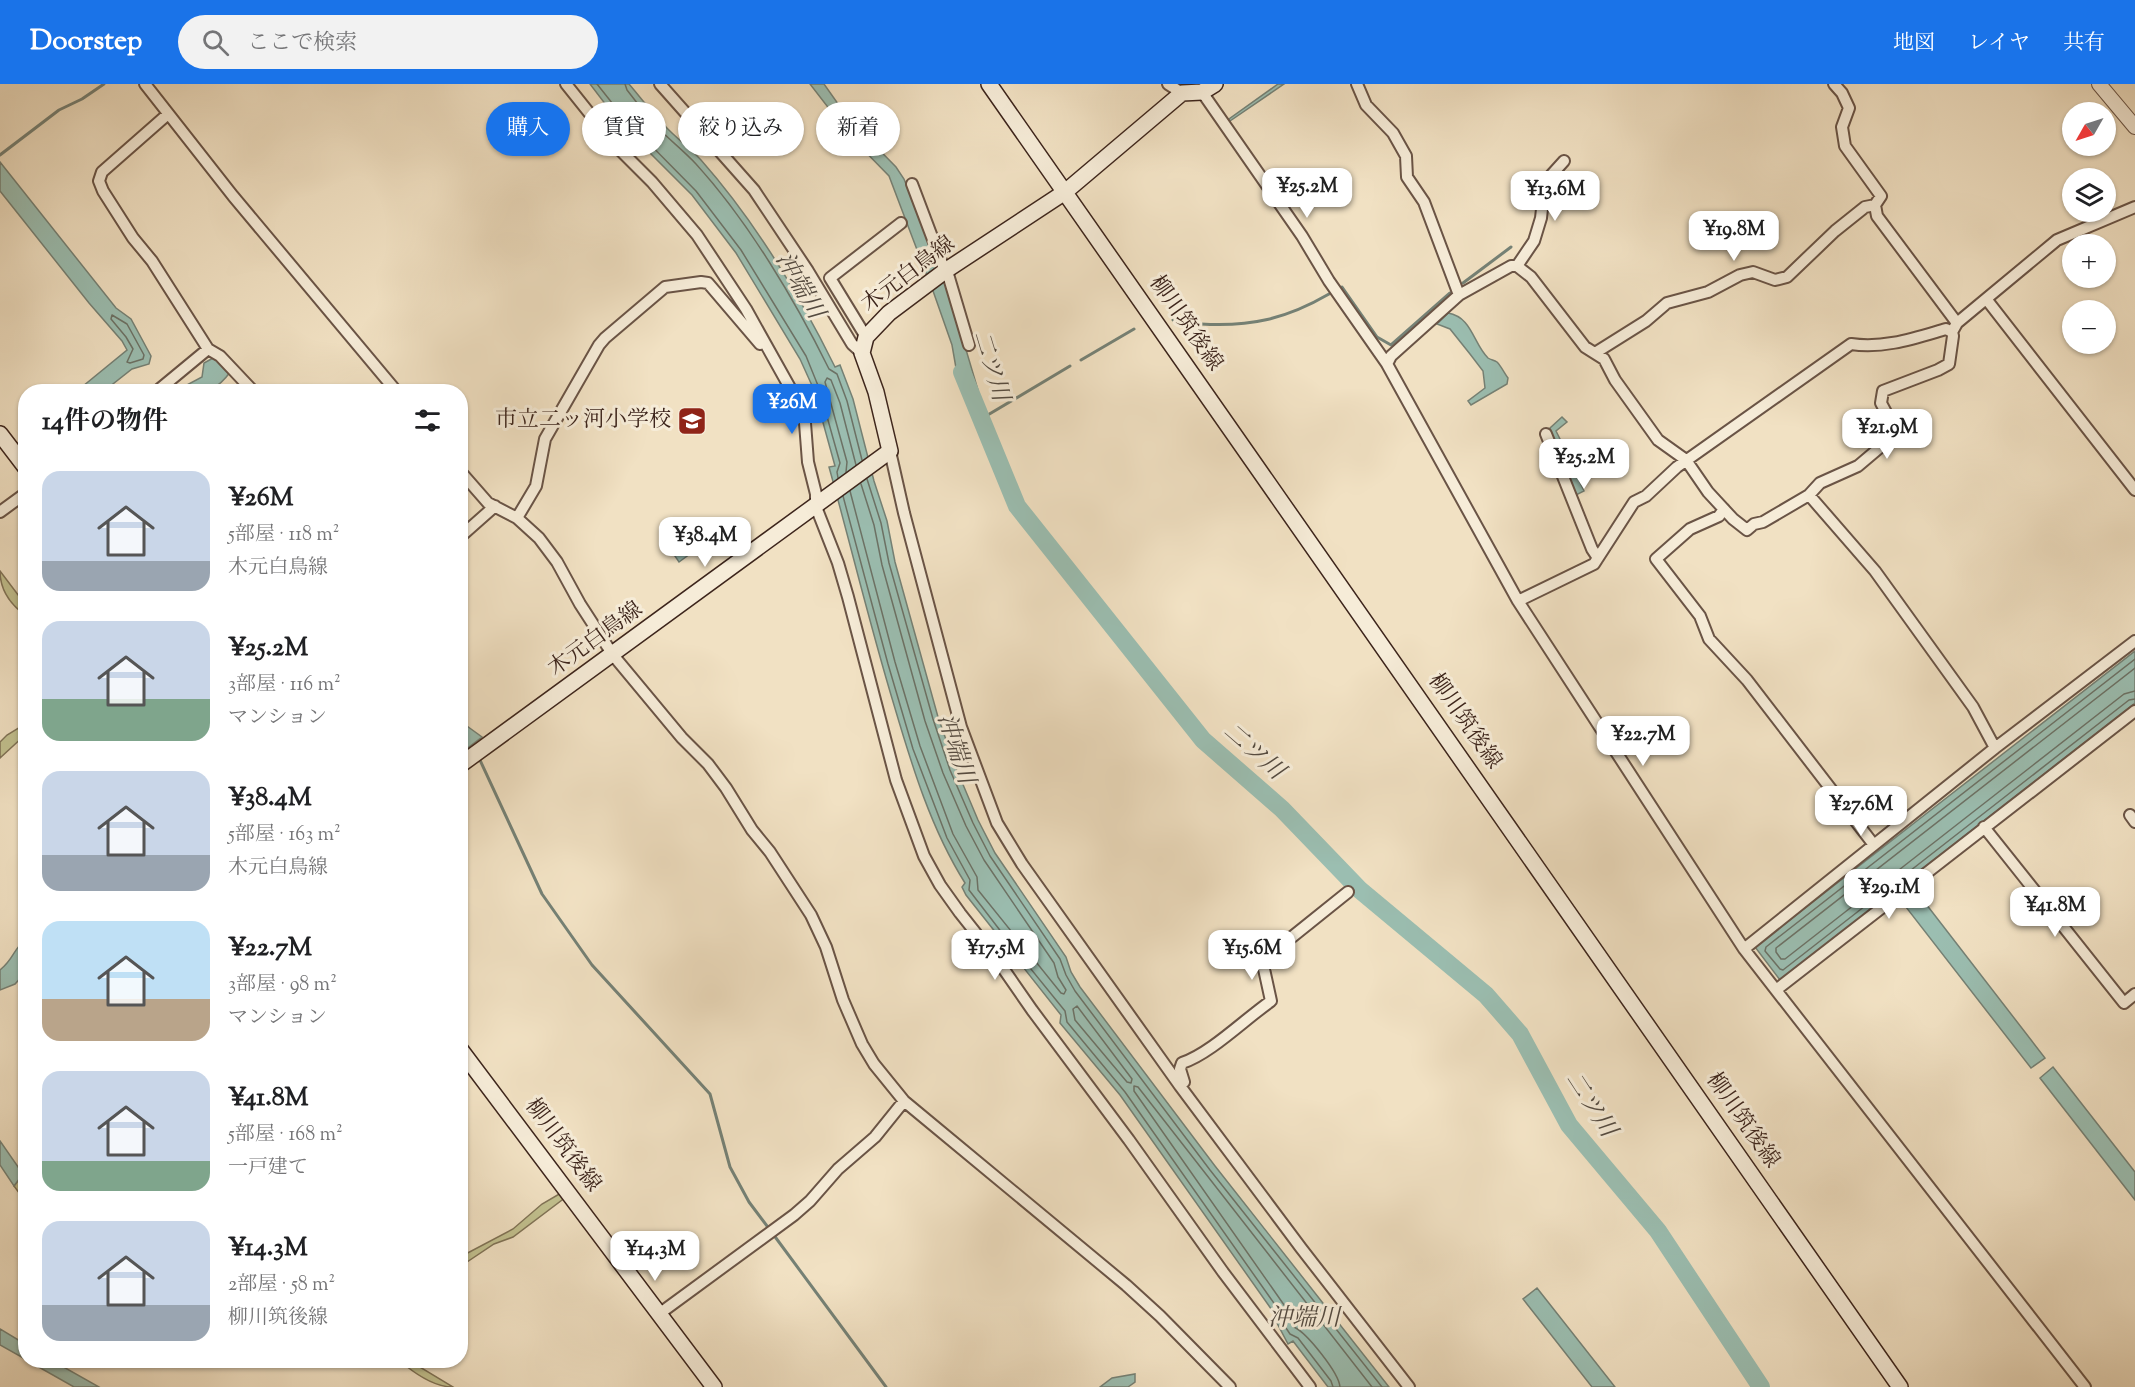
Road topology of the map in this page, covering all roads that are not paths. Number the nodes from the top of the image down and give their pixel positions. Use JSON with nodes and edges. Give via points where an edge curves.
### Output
{"nodes":[{"id":1,"x":145,"y":84,"type":"edge"},
{"id":2,"x":566,"y":84,"type":"edge"},
{"id":3,"x":660,"y":84,"type":"edge"},
{"id":4,"x":989,"y":84,"type":"edge"},
{"id":5,"x":1167,"y":84,"type":"edge"},
{"id":6,"x":1357,"y":84,"type":"edge"},
{"id":7,"x":1834,"y":84,"type":"edge"},
{"id":8,"x":2099,"y":84,"type":"edge"},
{"id":9,"x":1209,"y":88,"type":"edge"},
{"id":10,"x":1182,"y":93,"type":"junction"},
{"id":11,"x":168,"y":114,"type":"junction"},
{"id":12,"x":2135,"y":127,"type":"edge"},
{"id":13,"x":1564,"y":160,"type":"dead end"},
{"id":14,"x":912,"y":184,"type":"dead end"},
{"id":15,"x":1065,"y":192,"type":"junction"},
{"id":16,"x":1875,"y":205,"type":"junction"},
{"id":17,"x":2135,"y":207,"type":"edge"},
{"id":18,"x":901,"y":223,"type":"dead end"},
{"id":19,"x":1517,"y":266,"type":"junction"},
{"id":20,"x":946,"y":271,"type":"junction"},
{"id":21,"x":1459,"y":295,"type":"junction"},
{"id":22,"x":1987,"y":300,"type":"junction"},
{"id":23,"x":1954,"y":328,"type":"junction"},
{"id":24,"x":864,"y":345,"type":"junction"},
{"id":25,"x":969,"y":345,"type":"dead end"},
{"id":26,"x":208,"y":350,"type":"junction"},
{"id":27,"x":1595,"y":353,"type":"junction"},
{"id":28,"x":776,"y":362,"type":"junction"},
{"id":29,"x":1387,"y":364,"type":"junction"},
{"id":30,"x":166,"y":384,"type":"edge"},
{"id":31,"x":246,"y":384,"type":"edge"},
{"id":32,"x":390,"y":384,"type":"edge"},
{"id":33,"x":0,"y":434,"type":"edge"},
{"id":34,"x":1546,"y":434,"type":"dead end"},
{"id":35,"x":886,"y":454,"type":"junction"},
{"id":36,"x":18,"y":458,"type":"edge"},
{"id":37,"x":1686,"y":460,"type":"junction"},
{"id":38,"x":468,"y":480,"type":"edge"},
{"id":39,"x":2135,"y":490,"type":"edge"},
{"id":40,"x":1809,"y":495,"type":"junction"},
{"id":41,"x":18,"y":499,"type":"edge"},
{"id":42,"x":820,"y":503,"type":"junction"},
{"id":43,"x":499,"y":508,"type":"junction"},
{"id":44,"x":1724,"y":509,"type":"junction"},
{"id":45,"x":0,"y":512,"type":"edge"},
{"id":46,"x":516,"y":517,"type":"junction"},
{"id":47,"x":468,"y":531,"type":"edge"},
{"id":48,"x":1598,"y":558,"type":"junction"},
{"id":49,"x":1518,"y":601,"type":"junction"},
{"id":50,"x":2135,"y":641,"type":"edge"},
{"id":51,"x":613,"y":655,"type":"junction"},
{"id":52,"x":2135,"y":711,"type":"edge"},
{"id":53,"x":1995,"y":748,"type":"junction"},
{"id":54,"x":468,"y":760,"type":"edge"},
{"id":55,"x":1984,"y":827,"type":"junction"},
{"id":56,"x":1874,"y":845,"type":"junction"},
{"id":57,"x":1348,"y":892,"type":"dead end"},
{"id":58,"x":1744,"y":949,"type":"junction"},
{"id":59,"x":1776,"y":990,"type":"junction"},
{"id":60,"x":2135,"y":994,"type":"edge"},
{"id":61,"x":468,"y":1060,"type":"edge"},
{"id":62,"x":1180,"y":1086,"type":"junction"},
{"id":63,"x":904,"y":1101,"type":"junction"},
{"id":64,"x":659,"y":1314,"type":"junction"},
{"id":65,"x":714,"y":1387,"type":"edge"},
{"id":66,"x":1230,"y":1387,"type":"edge"},
{"id":67,"x":1310,"y":1387,"type":"edge"},
{"id":68,"x":1409,"y":1387,"type":"edge"},
{"id":69,"x":1900,"y":1387,"type":"edge"},
{"id":70,"x":2085,"y":1387,"type":"edge"}],
"edges":[{"from":1,"to":11,"type":"street"},
{"from":2,"to":28,"type":"street","via":[[614,144],[697,235]]},
{"from":3,"to":24,"type":"street","via":[[754,190],[852,344]]},
{"from":4,"to":15,"type":"main road","name":"柳川筑後線"},
{"from":5,"to":10,"type":"street"},
{"from":6,"to":21,"type":"street","via":[[1366,105],[1393,133],[1406,156],[1407,177],[1425,202]]},
{"from":7,"to":16,"type":"street","via":[[1849,108],[1842,127],[1845,146],[1881,196]]},
{"from":8,"to":12,"type":"street"},
{"from":9,"to":10,"type":"main road"},
{"from":9,"to":29,"type":"street","via":[[1329,281]]},
{"from":10,"to":15,"type":"main road","name":"木元白鳥線"},
{"from":11,"to":26,"type":"street","via":[[102,172],[99,181]]},
{"from":11,"to":32,"type":"street"},
{"from":13,"to":19,"type":"street","via":[[1545,182],[1534,241]]},
{"from":14,"to":20,"type":"street"},
{"from":15,"to":20,"type":"main road","name":"木元白鳥線"},
{"from":15,"to":69,"type":"main road","name":"柳川筑後線"},
{"from":16,"to":23,"type":"street","via":[[1889,235]]},
{"from":16,"to":27,"type":"street","via":[[1865,207],[1835,231],[1787,276],[1775,280],[1753,272],[1708,292],[1667,303]]},
{"from":17,"to":22,"type":"street","via":[[2057,240]]},
{"from":18,"to":24,"type":"street","via":[[830,278]]},
{"from":19,"to":21,"type":"street"},
{"from":19,"to":27,"type":"street","via":[[1531,277],[1585,346]]},
{"from":20,"to":24,"type":"main road","name":"木元白鳥線","via":[[890,313]]},
{"from":20,"to":25,"type":"street"},
{"from":21,"to":29,"type":"street","via":[[1391,356]]},
{"from":22,"to":23,"type":"street"},
{"from":22,"to":39,"type":"street"},
{"from":23,"to":37,"type":"street","via":[[1903,342],[1851,344]]},
{"from":23,"to":40,"type":"street","via":[[1949,364],[1883,391],[1881,403],[1897,433],[1858,466],[1820,483]]},
{"from":24,"to":35,"type":"main road"},
{"from":26,"to":30,"type":"street"},
{"from":26,"to":31,"type":"street","via":[[220,356]]},
{"from":27,"to":37,"type":"street","via":[[1604,359],[1658,440]]},
{"from":28,"to":42,"type":"street","via":[[805,423],[808,462]]},
{"from":28,"to":46,"type":"street","via":[[708,283],[665,287],[599,345],[545,439],[536,486]]},
{"from":29,"to":49,"type":"street"},
{"from":33,"to":36,"type":"main road"},
{"from":34,"to":48,"type":"street"},
{"from":35,"to":42,"type":"main road","name":"木元白鳥線"},
{"from":35,"to":62,"type":"street","via":[[961,727],[997,823]]},
{"from":37,"to":44,"type":"street"},
{"from":37,"to":48,"type":"street","via":[[1634,502]]},
{"from":38,"to":43,"type":"street","via":[[488,503]]},
{"from":40,"to":44,"type":"street","via":[[1748,530]]},
{"from":40,"to":53,"type":"street","via":[[1875,571],[1973,707]]},
{"from":41,"to":45,"type":"street"},
{"from":42,"to":51,"type":"main road","name":"木元白鳥線"},
{"from":42,"to":67,"type":"street","via":[[896,780],[924,856],[940,885]]},
{"from":43,"to":46,"type":"street"},
{"from":43,"to":47,"type":"street"},
{"from":44,"to":56,"type":"street","via":[[1719,516],[1690,529],[1656,559],[1700,616],[1709,639],[1747,680]]},
{"from":46,"to":51,"type":"street","via":[[557,562]]},
{"from":48,"to":49,"type":"street","via":[[1594,564]]},
{"from":49,"to":58,"type":"street"},
{"from":50,"to":53,"type":"street"},
{"from":51,"to":54,"type":"main road","name":"木元白鳥線"},
{"from":51,"to":63,"type":"street","via":[[708,764],[798,893],[826,947],[862,1044]]},
{"from":52,"to":55,"type":"street"},
{"from":53,"to":56,"type":"street"},
{"from":55,"to":59,"type":"street"},
{"from":55,"to":60,"type":"street","via":[[2124,1004]]},
{"from":56,"to":58,"type":"street"},
{"from":57,"to":62,"type":"street","via":[[1267,957],[1264,969],[1271,1001],[1208,1049],[1182,1063],[1184,1082]]},
{"from":58,"to":59,"type":"street"},
{"from":59,"to":70,"type":"street"},
{"from":61,"to":64,"type":"main road","name":"柳川筑後線"},
{"from":62,"to":68,"type":"street"},
{"from":63,"to":64,"type":"street","via":[[876,1137],[794,1215]]},
{"from":63,"to":66,"type":"street","via":[[1126,1285]]},
{"from":64,"to":65,"type":"main road","name":"柳川筑後線"}]}
